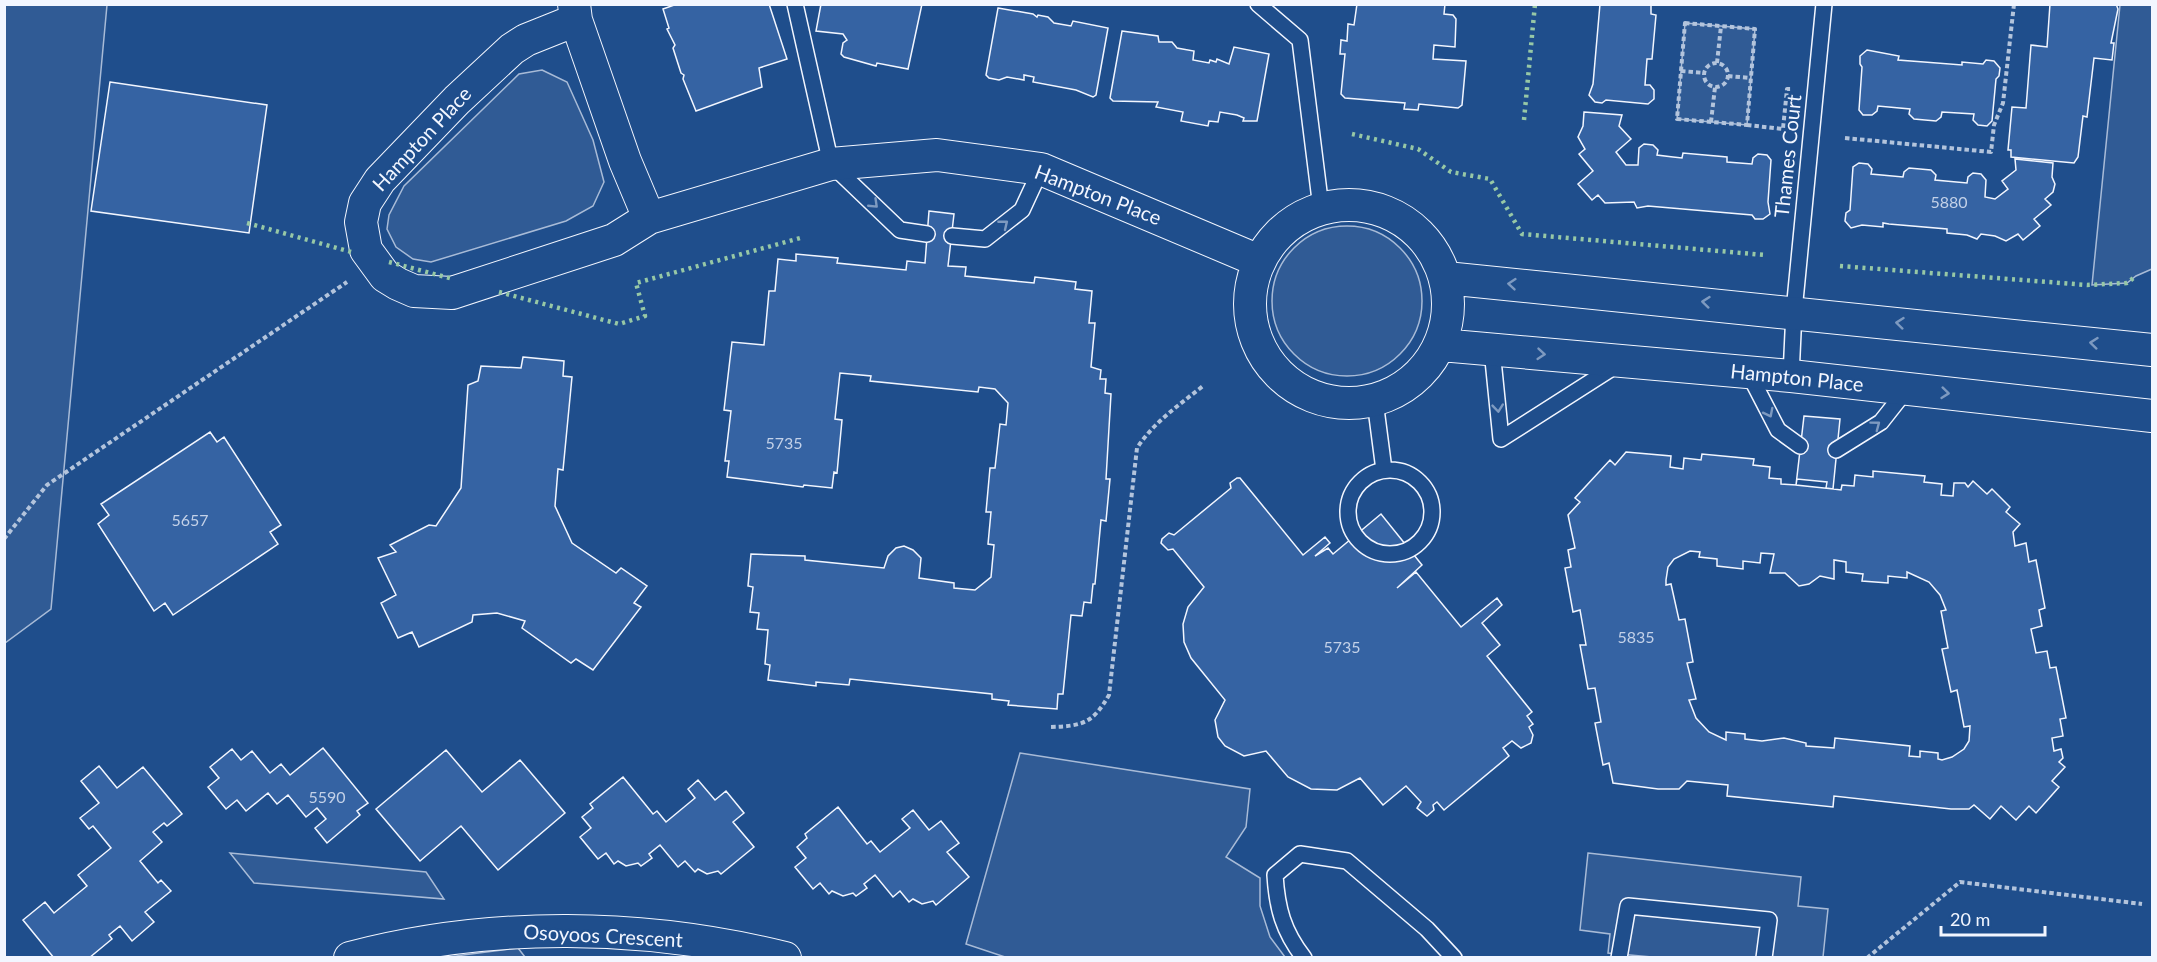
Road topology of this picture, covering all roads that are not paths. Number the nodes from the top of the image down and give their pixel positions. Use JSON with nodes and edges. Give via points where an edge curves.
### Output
{"nodes":[{"id":1,"x":795,"y":4,"type":"edge"},
{"id":2,"x":1258,"y":4,"type":"edge"},
{"id":3,"x":1824,"y":4,"type":"edge"},
{"id":4,"x":575,"y":12,"type":"edge"},
{"id":5,"x":831,"y":164,"type":"junction"},
{"id":6,"x":1041,"y":169,"type":"junction"},
{"id":7,"x":1321,"y":208,"type":"junction"},
{"id":8,"x":649,"y":218,"type":"junction"},
{"id":9,"x":927,"y":234,"type":"dead end"},
{"id":10,"x":952,"y":236,"type":"dead end"},
{"id":11,"x":1259,"y":261,"type":"junction"},
{"id":12,"x":1446,"y":278,"type":"junction"},
{"id":13,"x":1794,"y":311,"type":"junction"},
{"id":14,"x":1441,"y":345,"type":"junction"},
{"id":15,"x":1492,"y":350,"type":"junction"},
{"id":16,"x":2152,"y":350,"type":"edge"},
{"id":17,"x":1623,"y":361,"type":"junction"},
{"id":18,"x":1748,"y":372,"type":"junction"},
{"id":19,"x":1791,"y":376,"type":"junction"},
{"id":20,"x":1906,"y":389,"type":"junction"},
{"id":21,"x":1375,"y":401,"type":"junction"},
{"id":22,"x":2152,"y":416,"type":"edge"},
{"id":23,"x":1800,"y":446,"type":"dead end"},
{"id":24,"x":1836,"y":450,"type":"dead end"},
{"id":25,"x":1384,"y":470,"type":"junction"},
{"id":26,"x":350,"y":957,"type":"edge"},
{"id":27,"x":785,"y":957,"type":"edge"},
{"id":28,"x":1305,"y":957,"type":"edge"},
{"id":29,"x":1454,"y":957,"type":"edge"},
{"id":30,"x":1619,"y":957,"type":"edge"},
{"id":31,"x":1764,"y":957,"type":"edge"}],
"edges":[{"from":1,"to":5,"type":"lane"},
{"from":2,"to":7,"type":"lane","via":[[1300,40]]},
{"from":3,"to":13,"type":"lane","name":"Thames Court"},
{"from":4,"to":8,"type":"street","name":"Hampton Place","via":[[625,161]]},
{"from":4,"to":8,"type":"street","name":"Hampton Place","via":[[512,50],[380,180],[365,203],[361,222],[366,250],[385,276],[414,291],[453,293],[614,240]]},
{"from":5,"to":6,"type":"street","name":"Hampton Place","via":[[937,155]]},
{"from":5,"to":8,"type":"street","name":"Hampton Place"},
{"from":5,"to":9,"type":"lane","one_way":true,"via":[[900,230]]},
{"from":10,"to":6,"type":"lane","one_way":true,"via":[[985,239],[1022,210]]},
{"from":6,"to":11,"type":"street","name":"Hampton Place"},
{"from":7,"to":11,"type":"street","via":[[1274,238]]},
{"from":7,"to":12,"type":"street","via":[[1353,204],[1384,211],[1412,226],[1433,249]]},
{"from":11,"to":21,"type":"street","via":[[1250,290],[1251,322],[1261,351],[1279,376],[1305,394],[1327,402],[1351,405]]},
{"from":13,"to":12,"type":"street","one_way":true},
{"from":12,"to":14,"type":"street","via":[[1449,312]]},
{"from":16,"to":13,"type":"street","one_way":true},
{"from":13,"to":19,"type":"lane","name":"Thames Court"},
{"from":14,"to":15,"type":"street","name":"Hampton Place"},
{"from":14,"to":21,"type":"street","via":[[1425,370],[1402,390]]},
{"from":15,"to":17,"type":"street","name":"Hampton Place","one_way":true},
{"from":15,"to":17,"type":"lane","one_way":true,"via":[[1501,439]]},
{"from":17,"to":18,"type":"street","name":"Hampton Place"},
{"from":18,"to":19,"type":"street","name":"Hampton Place"},
{"from":18,"to":23,"type":"lane","one_way":true,"via":[[1778,430]]},
{"from":19,"to":20,"type":"street","name":"Hampton Place"},
{"from":20,"to":22,"type":"street","name":"Hampton Place","one_way":true},
{"from":24,"to":20,"type":"lane","one_way":true,"via":[[1881,422]]},
{"from":21,"to":25,"type":"lane"},
{"from":25,"to":25,"type":"lane","via":[[1363,480],[1353,492],[1348,510],[1352,530],[1366,547],[1384,554],[1399,553],[1422,540],[1431,522],[1431,500],[1422,485],[1406,473]]},
{"from":26,"to":27,"type":"street","name":"Osoyoos Crescent","via":[[413,943],[520,931],[585,931],[715,943]]},
{"from":28,"to":29,"type":"lane","via":[[1292,942],[1276,904],[1275,875],[1300,854],[1347,861]]},
{"from":30,"to":31,"type":"lane","via":[[1628,906],[1769,920]]}]}
